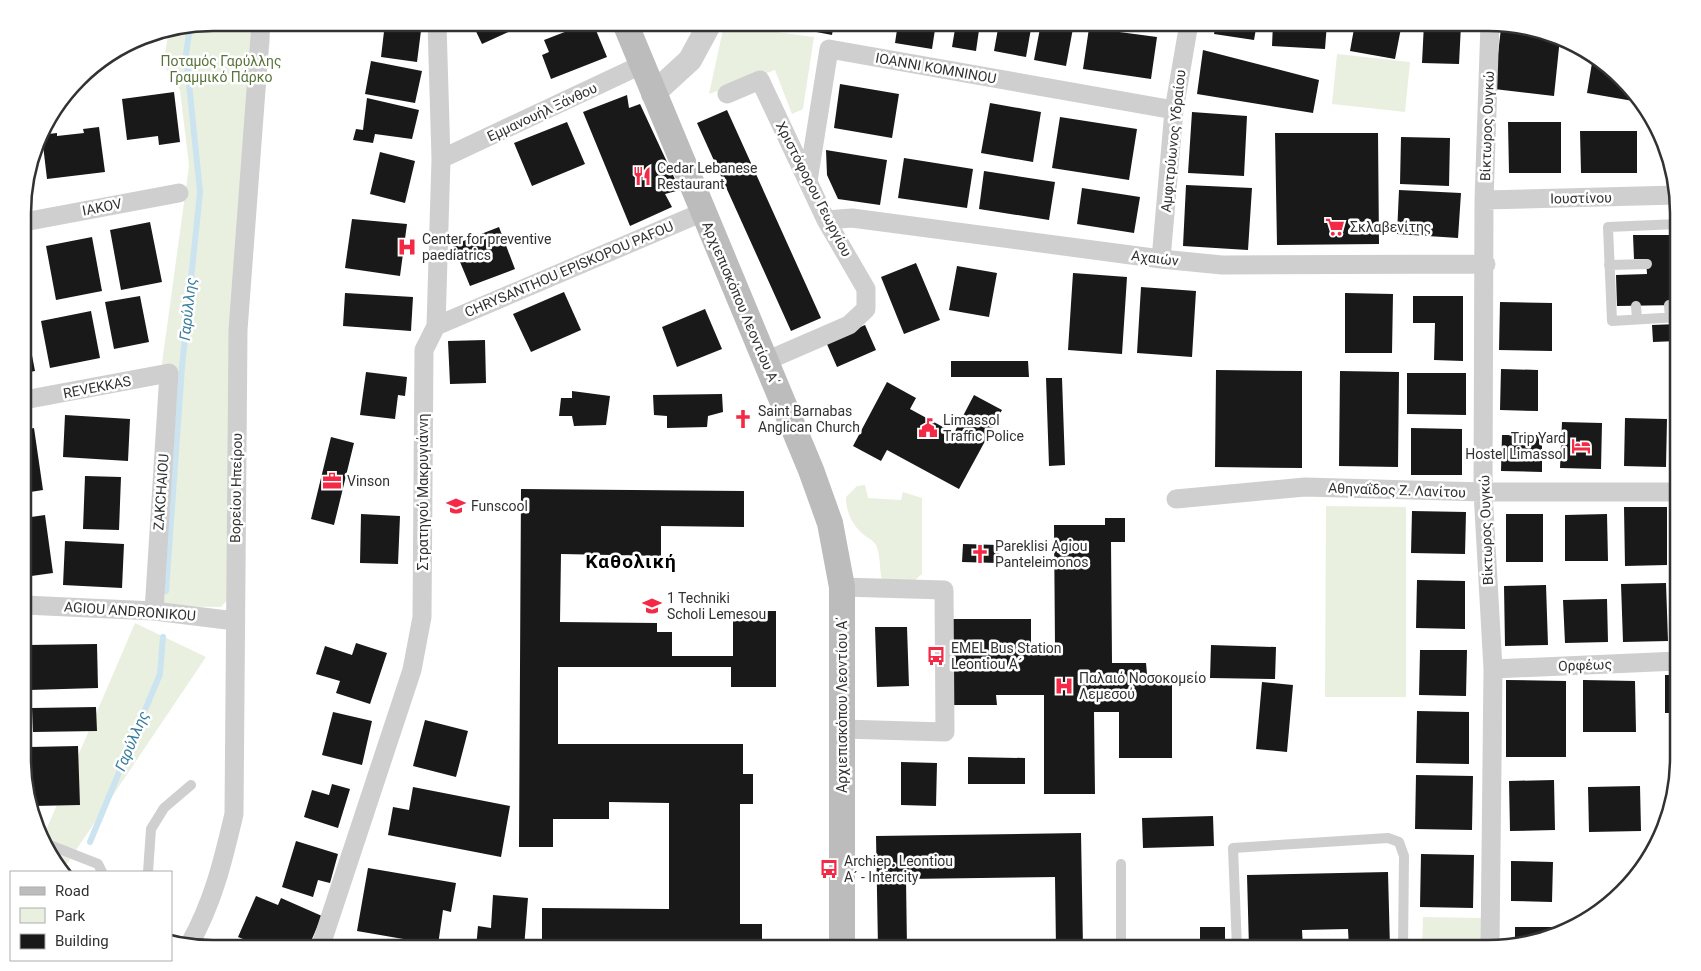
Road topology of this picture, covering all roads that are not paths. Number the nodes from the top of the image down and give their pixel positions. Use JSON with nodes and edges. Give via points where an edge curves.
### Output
{"nodes":[{"id":1,"x":260,"y":31,"type":"edge"},
{"id":2,"x":436,"y":31,"type":"edge"},
{"id":3,"x":629,"y":31,"type":"edge"},
{"id":4,"x":705,"y":31,"type":"edge"},
{"id":5,"x":1187,"y":31,"type":"edge"},
{"id":6,"x":1490,"y":31,"type":"edge"},
{"id":7,"x":643,"y":64,"type":"junction"},
{"id":8,"x":653,"y":94,"type":"junction"},
{"id":9,"x":727,"y":94,"type":"dead end"},
{"id":10,"x":1174,"y":110,"type":"junction"},
{"id":11,"x":441,"y":160,"type":"junction"},
{"id":12,"x":808,"y":181,"type":"junction"},
{"id":13,"x":179,"y":192,"type":"dead end"},
{"id":14,"x":1669,"y":195,"type":"edge"},
{"id":15,"x":1484,"y":200,"type":"junction"},
{"id":16,"x":703,"y":212,"type":"junction"},
{"id":17,"x":826,"y":220,"type":"junction"},
{"id":18,"x":31,"y":221,"type":"edge"},
{"id":19,"x":1670,"y":224,"type":"edge"},
{"id":20,"x":1161,"y":259,"type":"junction"},
{"id":21,"x":1486,"y":264,"type":"junction"},
{"id":22,"x":1647,"y":264,"type":"dead end"},
{"id":23,"x":1609,"y":265,"type":"junction"},
{"id":24,"x":1636,"y":306,"type":"dead end"},
{"id":25,"x":1670,"y":317,"type":"edge"},
{"id":26,"x":1636,"y":319,"type":"junction"},
{"id":27,"x":436,"y":326,"type":"junction"},
{"id":28,"x":766,"y":361,"type":"junction"},
{"id":29,"x":169,"y":374,"type":"joint"},
{"id":30,"x":31,"y":399,"type":"edge"},
{"id":31,"x":1483,"y":492,"type":"junction"},
{"id":32,"x":1670,"y":492,"type":"edge"},
{"id":33,"x":1176,"y":500,"type":"dead end"},
{"id":34,"x":842,"y":586,"type":"junction"},
{"id":35,"x":31,"y":605,"type":"edge"},
{"id":36,"x":154,"y":611,"type":"junction"},
{"id":37,"x":235,"y":621,"type":"junction"},
{"id":38,"x":1670,"y":661,"type":"edge"},
{"id":39,"x":1493,"y":669,"type":"junction"},
{"id":40,"x":843,"y":729,"type":"junction"},
{"id":41,"x":190,"y":785,"type":"dead end"},
{"id":42,"x":55,"y":847,"type":"edge"},
{"id":43,"x":1121,"y":864,"type":"dead end"},
{"id":44,"x":102,"y":871,"type":"edge"},
{"id":45,"x":148,"y":871,"type":"edge"},
{"id":46,"x":193,"y":938,"type":"edge"},
{"id":47,"x":323,"y":940,"type":"edge"},
{"id":48,"x":842,"y":940,"type":"edge"},
{"id":49,"x":1121,"y":940,"type":"edge"},
{"id":50,"x":1238,"y":940,"type":"edge"},
{"id":51,"x":1403,"y":940,"type":"edge"},
{"id":52,"x":1490,"y":940,"type":"edge"}],
"edges":[{"from":1,"to":37,"type":"street","name":"Βορείου Ηπείρου","via":[[238,330]]},
{"from":2,"to":11,"type":"street","name":"Στρατηγού Μακρυγιάννη"},
{"from":3,"to":7,"type":"main road","name":"Αρχιεπισκόπου Λεοντίου Α΄"},
{"from":4,"to":8,"type":"street","via":[[690,60]]},
{"from":5,"to":10,"type":"street","name":"Αμφιτρύωνος Υδραίου"},
{"from":6,"to":15,"type":"street","name":"Βίκτωρος Ουγκώ"},
{"from":7,"to":8,"type":"main road","name":"Αρχιεπισκόπου Λεοντίου Α΄"},
{"from":7,"to":11,"type":"street","name":"Εμμανουήλ Ξάνθου"},
{"from":8,"to":16,"type":"main road","name":"Αρχιεπισκόπου Λεοντίου Α΄"},
{"from":9,"to":12,"type":"street","name":"Χριστόφορου Γεωργίου","via":[[760,80]]},
{"from":10,"to":12,"type":"street","name":"IOANNI KOMNINOU","via":[[828,49]]},
{"from":10,"to":20,"type":"street","name":"Αμφιτρύωνος Υδραίου"},
{"from":11,"to":27,"type":"street","name":"Στρατηγού Μακρυγιάννη"},
{"from":12,"to":17,"type":"street","name":"Χριστόφορου Γεωργίου"},
{"from":13,"to":18,"type":"street","name":"IAKOV"},
{"from":14,"to":15,"type":"street","name":"Ιουστίνου"},
{"from":15,"to":21,"type":"street","name":"Βίκτωρος Ουγκώ"},
{"from":16,"to":27,"type":"street","name":"CHRYSANTHOU EPISKOPOU PAFOU"},
{"from":16,"to":28,"type":"main road","name":"Αρχιεπισκόπου Λεοντίου Α΄"},
{"from":17,"to":20,"type":"street","name":"Αχαιών","via":[[852,218]]},
{"from":17,"to":28,"type":"street","name":"Χριστόφορου Γεωργίου","via":[[866,289],[866,309],[849,325]]},
{"from":19,"to":23,"type":"lane","via":[[1608,227]]},
{"from":20,"to":21,"type":"street","name":"Αχαιών","via":[[1233,265]]},
{"from":21,"to":31,"type":"street","name":"Βίκτωρος Ουγκώ"},
{"from":22,"to":23,"type":"lane","via":[[1635,270]]},
{"from":23,"to":26,"type":"lane","via":[[1612,321]]},
{"from":24,"to":26,"type":"lane"},
{"from":25,"to":26,"type":"lane"},
{"from":27,"to":47,"type":"street","name":"Στρατηγού Μακρυγιάννη","via":[[424,350],[422,617],[419,643]]},
{"from":28,"to":34,"type":"main road","name":"Αρχιεπισκόπου Λεοντίου Α΄","via":[[827,514]]},
{"from":29,"to":30,"type":"street","name":"REVEKKAS"},
{"from":29,"to":36,"type":"street","name":"ZAKCHAIOU"},
{"from":31,"to":32,"type":"street","name":"Αθηναΐδος Ζ. Λανίτου"},
{"from":31,"to":33,"type":"street","name":"Αθηναΐδος Ζ. Λανίτου","via":[[1305,487]]},
{"from":31,"to":39,"type":"street","name":"Βίκτωρος Ουγκώ"},
{"from":34,"to":40,"type":"main road","name":"Αρχιεπισκόπου Λεοντίου Α΄"},
{"from":34,"to":40,"type":"street","via":[[944,590],[945,647],[945,732]]},
{"from":35,"to":36,"type":"street","name":"AGIOU ANDRONIKOU"},
{"from":36,"to":37,"type":"street","name":"AGIOU ANDRONIKOU"},
{"from":37,"to":46,"type":"street","name":"Βορείου Ηπείρου","via":[[234,814],[219,879],[205,917]]},
{"from":38,"to":39,"type":"street","name":"Ορφέως"},
{"from":39,"to":52,"type":"street","name":"Βίκτωρος Ουγκώ"},
{"from":40,"to":48,"type":"main road","name":"Αρχιεπισκόπου Λεοντίου Α΄"},
{"from":41,"to":45,"type":"lane","via":[[164,808],[151,829]]},
{"from":42,"to":44,"type":"lane","via":[[98,864]]},
{"from":43,"to":49,"type":"lane"},
{"from":50,"to":51,"type":"lane","via":[[1233,848],[1388,838],[1399,842],[1404,856]]}]}
